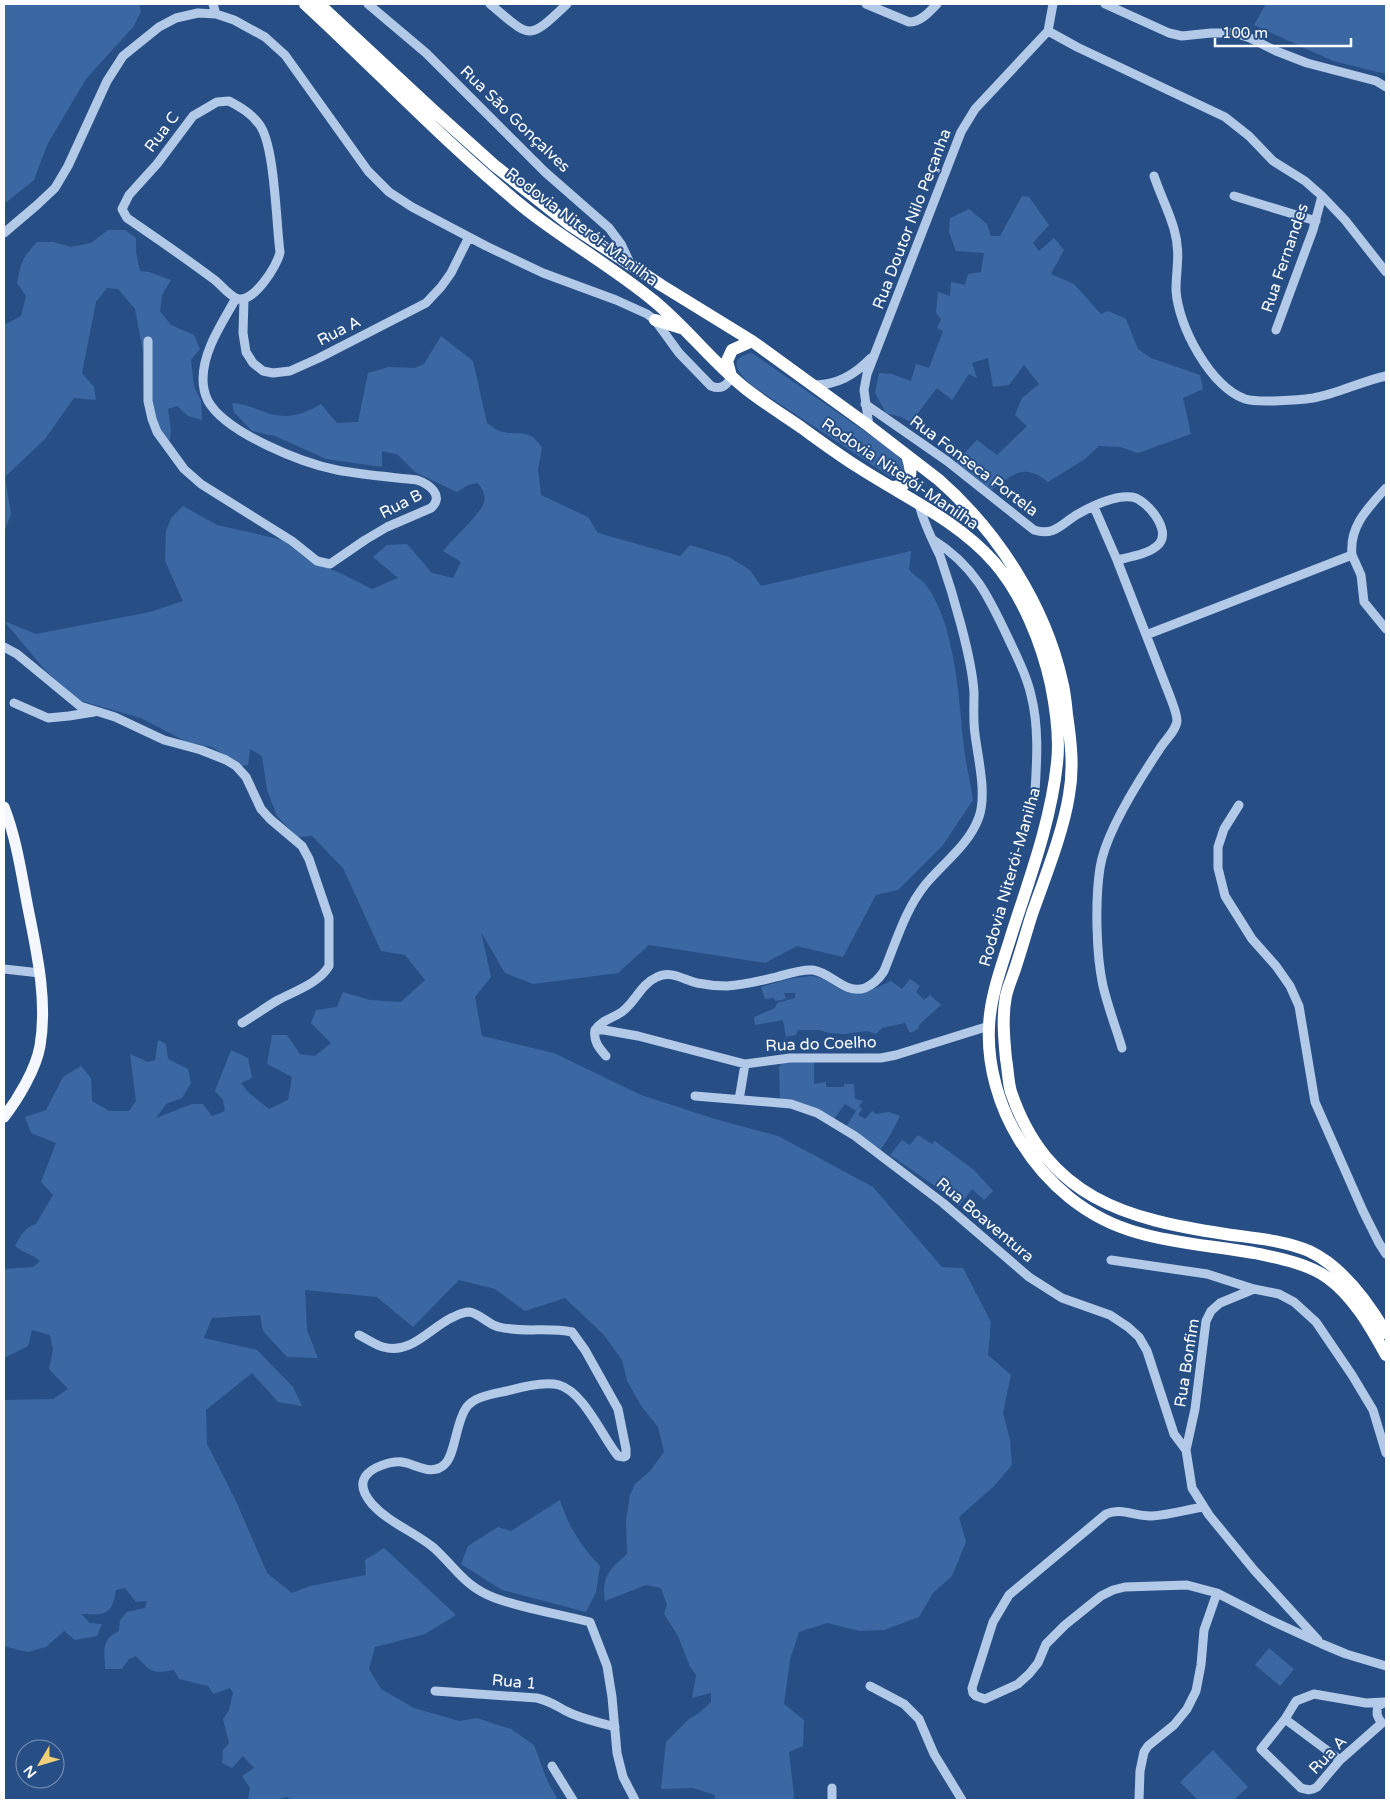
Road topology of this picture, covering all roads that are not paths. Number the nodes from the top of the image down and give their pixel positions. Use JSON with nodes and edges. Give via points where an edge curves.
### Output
{"nodes":[{"id":1,"x":213,"y":4,"type":"edge"},
{"id":2,"x":305,"y":4,"type":"edge"},
{"id":3,"x":319,"y":4,"type":"edge"},
{"id":4,"x":368,"y":4,"type":"edge"},
{"id":5,"x":490,"y":4,"type":"edge"},
{"id":6,"x":567,"y":4,"type":"edge"},
{"id":7,"x":866,"y":4,"type":"edge"},
{"id":8,"x":937,"y":4,"type":"edge"},
{"id":9,"x":1053,"y":4,"type":"edge"},
{"id":10,"x":1105,"y":4,"type":"edge"},
{"id":11,"x":216,"y":14,"type":"junction"},
{"id":12,"x":1048,"y":32,"type":"junction"},
{"id":13,"x":1386,"y":87,"type":"edge"},
{"id":14,"x":1154,"y":176,"type":"dead end"},
{"id":15,"x":1234,"y":196,"type":"dead end"},
{"id":16,"x":1322,"y":196,"type":"junction"},
{"id":17,"x":1316,"y":221,"type":"junction"},
{"id":18,"x":4,"y":233,"type":"edge"},
{"id":19,"x":469,"y":237,"type":"junction"},
{"id":20,"x":631,"y":265,"type":"junction"},
{"id":21,"x":1386,"y":272,"type":"edge"},
{"id":22,"x":240,"y":298,"type":"junction"},
{"id":23,"x":655,"y":320,"type":"junction"},
{"id":24,"x":684,"y":329,"type":"junction"},
{"id":25,"x":1276,"y":330,"type":"dead end"},
{"id":26,"x":148,"y":340,"type":"dead end"},
{"id":27,"x":752,"y":341,"type":"junction"},
{"id":28,"x":875,"y":354,"type":"junction"},
{"id":29,"x":1386,"y":376,"type":"edge"},
{"id":30,"x":732,"y":377,"type":"junction"},
{"id":31,"x":813,"y":386,"type":"junction"},
{"id":32,"x":865,"y":404,"type":"junction"},
{"id":33,"x":869,"y":426,"type":"junction"},
{"id":34,"x":907,"y":456,"type":"junction"},
{"id":35,"x":892,"y":487,"type":"junction"},
{"id":36,"x":1386,"y":488,"type":"edge"},
{"id":37,"x":919,"y":504,"type":"junction"},
{"id":38,"x":1094,"y":507,"type":"junction"},
{"id":39,"x":932,"y":539,"type":"junction"},
{"id":40,"x":1352,"y":555,"type":"junction"},
{"id":41,"x":1117,"y":560,"type":"junction"},
{"id":42,"x":1385,"y":627,"type":"edge"},
{"id":43,"x":1146,"y":635,"type":"junction"},
{"id":44,"x":4,"y":647,"type":"edge"},
{"id":45,"x":14,"y":703,"type":"dead end"},
{"id":46,"x":94,"y":712,"type":"junction"},
{"id":47,"x":1036,"y":791,"type":"dead end"},
{"id":48,"x":1239,"y":805,"type":"dead end"},
{"id":49,"x":4,"y":807,"type":"edge"},
{"id":50,"x":4,"y":970,"type":"edge"},
{"id":51,"x":40,"y":973,"type":"junction"},
{"id":52,"x":242,"y":1023,"type":"dead end"},
{"id":53,"x":988,"y":1026,"type":"junction"},
{"id":54,"x":595,"y":1030,"type":"junction"},
{"id":55,"x":1122,"y":1048,"type":"dead end"},
{"id":56,"x":606,"y":1056,"type":"dead end"},
{"id":57,"x":745,"y":1064,"type":"junction"},
{"id":58,"x":695,"y":1096,"type":"dead end"},
{"id":59,"x":739,"y":1100,"type":"junction"},
{"id":60,"x":4,"y":1116,"type":"edge"},
{"id":61,"x":1386,"y":1254,"type":"edge"},
{"id":62,"x":1111,"y":1260,"type":"dead end"},
{"id":63,"x":1254,"y":1289,"type":"junction"},
{"id":64,"x":1386,"y":1333,"type":"edge"},
{"id":65,"x":359,"y":1336,"type":"dead end"},
{"id":66,"x":1386,"y":1355,"type":"edge"},
{"id":67,"x":1186,"y":1450,"type":"junction"},
{"id":68,"x":1386,"y":1453,"type":"edge"},
{"id":69,"x":1203,"y":1507,"type":"junction"},
{"id":70,"x":1217,"y":1593,"type":"junction"},
{"id":71,"x":1322,"y":1644,"type":"junction"},
{"id":72,"x":1386,"y":1666,"type":"edge"},
{"id":73,"x":870,"y":1686,"type":"dead end"},
{"id":74,"x":435,"y":1692,"type":"dead end"},
{"id":75,"x":1385,"y":1702,"type":"edge"},
{"id":76,"x":1286,"y":1719,"type":"junction"},
{"id":77,"x":1384,"y":1724,"type":"edge"},
{"id":78,"x":615,"y":1727,"type":"junction"},
{"id":79,"x":1340,"y":1760,"type":"junction"},
{"id":80,"x":552,"y":1766,"type":"dead end"},
{"id":81,"x":832,"y":1788,"type":"dead end"},
{"id":82,"x":573,"y":1800,"type":"edge"},
{"id":83,"x":635,"y":1800,"type":"edge"},
{"id":84,"x":832,"y":1800,"type":"edge"},
{"id":85,"x":962,"y":1800,"type":"edge"},
{"id":86,"x":1139,"y":1800,"type":"edge"}],
"edges":[{"from":1,"to":11,"type":"street"},
{"from":2,"to":24,"type":"highway","name":"Rodovia Niterói-Manilha","via":[[485,174],[541,220],[653,300]]},
{"from":3,"to":20,"type":"highway","name":"Rodovia Niterói-Manilha","via":[[494,165],[570,224]]},
{"from":4,"to":20,"type":"street","name":"Rua São Gonçalves","via":[[426,53],[545,172],[609,228]]},
{"from":5,"to":6,"type":"street","via":[[525,32],[531,32],[546,24]]},
{"from":7,"to":8,"type":"street","via":[[909,22],[921,19]]},
{"from":9,"to":12,"type":"street"},
{"from":10,"to":13,"type":"street","via":[[1168,33],[1182,36],[1235,33],[1307,63],[1376,80]]},
{"from":11,"to":18,"type":"street","via":[[198,13],[176,18],[154,30],[123,56],[107,81],[55,188]]},
{"from":11,"to":19,"type":"street","via":[[265,37],[285,55],[368,171],[389,192]]},
{"from":12,"to":16,"type":"street","via":[[1225,117],[1273,161]]},
{"from":12,"to":28,"type":"street","name":"Rua Doutor Nilo Peçanha","via":[[975,110],[961,132]]},
{"from":14,"to":29,"type":"street","via":[[1174,230],[1179,256],[1178,304],[1206,365],[1219,382],[1246,400],[1288,400],[1326,395]]},
{"from":15,"to":17,"type":"street"},
{"from":16,"to":17,"type":"street","name":"Rua Fernandes"},
{"from":16,"to":21,"type":"street"},
{"from":17,"to":25,"type":"street","name":"Rua Fernandes"},
{"from":19,"to":22,"type":"street","name":"Rua A","via":[[451,273],[426,303],[290,371],[263,371],[253,363],[246,352]]},
{"from":19,"to":23,"type":"street","via":[[543,273],[616,300]]},
{"from":20,"to":27,"type":"highway","name":"Rodovia Niterói-Manilha"},
{"from":22,"to":22,"type":"street","name":"Rua C","via":[[253,294],[273,269],[280,252],[270,156],[260,124],[246,110],[229,101],[217,102],[193,116],[129,195],[122,209],[127,218]]},
{"from":22,"to":26,"type":"street","name":"Rua B","via":[[209,350],[204,366],[207,400],[216,412],[252,438],[291,456],[337,470],[427,483],[437,497],[435,505],[387,527],[330,564],[317,561],[184,469],[152,420],[148,401]]},
{"from":23,"to":24,"type":"highway"},
{"from":23,"to":30,"type":"street","via":[[679,353],[711,386],[722,387]]},
{"from":24,"to":30,"type":"highway","name":"Rodovia Niterói-Manilha"},
{"from":27,"to":30,"type":"highway","via":[[732,350],[727,361]]},
{"from":27,"to":31,"type":"highway","name":"Rodovia Niterói-Manilha"},
{"from":28,"to":31,"type":"street","name":"Rua Doutor Nilo Peçanha","via":[[847,378],[834,384]]},
{"from":28,"to":32,"type":"street","name":"Rua Doutor Nilo Peçanha","via":[[867,374]]},
{"from":30,"to":35,"type":"highway","name":"Rodovia Niterói-Manilha","via":[[857,466]]},
{"from":31,"to":33,"type":"highway","name":"Rodovia Niterói-Manilha"},
{"from":32,"to":33,"type":"street","name":"Rua Doutor Nilo Peçanha"},
{"from":32,"to":38,"type":"street","name":"Rua Fonseca Portela","via":[[954,466],[1034,530],[1052,531]]},
{"from":33,"to":34,"type":"highway","name":"Rodovia Niterói-Manilha"},
{"from":34,"to":35,"type":"highway","via":[[911,469],[908,481],[902,486]]},
{"from":34,"to":64,"type":"highway","name":"Rodovia Niterói-Manilha","via":[[949,489],[1008,558],[1048,634],[1062,682],[1072,764],[1069,796],[1006,996],[1004,1027],[1010,1089],[1024,1124],[1067,1178],[1102,1202],[1162,1223],[1284,1243],[1310,1252],[1335,1268],[1355,1289],[1376,1314]]},
{"from":35,"to":37,"type":"highway","name":"Rodovia Niterói-Manilha"},
{"from":36,"to":40,"type":"street","via":[[1354,531]]},
{"from":37,"to":39,"type":"street"},
{"from":37,"to":53,"type":"highway","name":"Rodovia Niterói-Manilha","via":[[977,546],[1007,580],[1042,651],[1057,723],[1057,761],[1046,820],[996,984]]},
{"from":38,"to":41,"type":"street"},
{"from":38,"to":41,"type":"street","name":"Rua Fonseca Portela","via":[[1109,500],[1134,497],[1158,519],[1163,534],[1161,542],[1153,549]]},
{"from":39,"to":47,"type":"street","via":[[969,569],[990,600],[1022,669],[1034,712]]},
{"from":39,"to":54,"type":"street","via":[[962,628],[974,691],[974,732],[982,801],[975,828],[925,886],[908,912],[879,979],[859,990],[812,970],[728,986],[695,983],[670,975],[658,976],[642,988],[633,1003],[598,1024]]},
{"from":40,"to":42,"type":"street","via":[[1361,575],[1364,602]]},
{"from":40,"to":43,"type":"street"},
{"from":41,"to":43,"type":"street"},
{"from":43,"to":55,"type":"street","via":[[1177,719],[1174,729],[1129,799],[1109,838],[1100,868],[1097,916],[1100,967]]},
{"from":44,"to":46,"type":"street","via":[[80,706]]},
{"from":45,"to":46,"type":"street","via":[[48,718]]},
{"from":46,"to":52,"type":"street","via":[[115,717],[164,740],[201,750],[236,766],[246,777],[262,809],[302,846],[309,859],[328,918],[329,966],[315,980]]},
{"from":48,"to":61,"type":"street","via":[[1224,829],[1218,847],[1218,868],[1225,896],[1252,939],[1290,986],[1299,1006],[1315,1102],[1362,1211]]},
{"from":49,"to":51,"type":"main road","via":[[20,864]]},
{"from":50,"to":51,"type":"street"},
{"from":51,"to":60,"type":"main road","via":[[40,1048],[28,1079]]},
{"from":53,"to":57,"type":"street","name":"Rua do Coelho","via":[[881,1058],[790,1058]]},
{"from":53,"to":66,"type":"highway","name":"Rodovia Niterói-Manilha","via":[[990,1052],[1004,1112],[1040,1170],[1071,1200],[1114,1225],[1143,1234],[1274,1257],[1327,1277],[1366,1320]]},
{"from":54,"to":56,"type":"street","via":[[598,1047]]},
{"from":54,"to":57,"type":"street","name":"Rua do Coelho","via":[[638,1036]]},
{"from":57,"to":59,"type":"street"},
{"from":58,"to":59,"type":"street","name":"Rua Boaventura"},
{"from":59,"to":67,"type":"street","name":"Rua Boaventura","via":[[791,1104],[817,1113],[854,1136],[943,1203],[1030,1277],[1062,1298],[1110,1315],[1128,1327],[1139,1337],[1146,1351],[1174,1434]]},
{"from":62,"to":63,"type":"street","via":[[1207,1274]]},
{"from":63,"to":67,"type":"street","name":"Rua Bonfim","via":[[1220,1303],[1210,1311]]},
{"from":63,"to":68,"type":"street","via":[[1279,1294],[1294,1302],[1316,1322],[1373,1410]]},
{"from":65,"to":78,"type":"street","via":[[382,1347],[403,1348],[437,1326],[468,1312],[498,1327],[572,1332],[585,1350],[618,1409],[626,1456],[618,1456],[588,1409],[569,1390],[559,1385],[526,1386],[482,1397],[466,1407],[450,1459],[444,1466],[432,1470],[402,1462],[384,1465],[365,1476],[362,1484],[373,1505],[434,1548],[473,1588],[494,1598],[590,1622],[606,1666]]},
{"from":67,"to":69,"type":"street","name":"Rua Bonfim","via":[[1192,1488]]},
{"from":69,"to":70,"type":"street","via":[[1154,1516],[1122,1510],[1106,1514],[1009,1595],[993,1622],[973,1693],[985,1699],[1018,1684],[1038,1663],[1046,1644],[1065,1625],[1089,1604],[1113,1590],[1188,1585]]},
{"from":69,"to":71,"type":"street","name":"Rua Bonfim","via":[[1254,1570]]},
{"from":70,"to":71,"type":"street"},
{"from":70,"to":86,"type":"street","via":[[1204,1630],[1196,1691],[1187,1710],[1144,1752]]},
{"from":71,"to":72,"type":"street"},
{"from":73,"to":85,"type":"street","via":[[904,1704],[919,1719],[934,1754]]},
{"from":74,"to":78,"type":"street","name":"Rua 1","via":[[537,1698],[566,1712]]},
{"from":75,"to":76,"type":"street","via":[[1366,1703],[1314,1694],[1296,1701]]},
{"from":75,"to":77,"type":"street","via":[[1378,1706],[1376,1712]]},
{"from":76,"to":79,"type":"street"},
{"from":76,"to":79,"type":"street","name":"Rua A","via":[[1261,1749],[1301,1788],[1317,1787]]},
{"from":77,"to":79,"type":"street","name":"Rua A"},
{"from":78,"to":83,"type":"street","via":[[616,1753],[623,1777]]},
{"from":80,"to":82,"type":"street"},
{"from":81,"to":84,"type":"street"}]}
